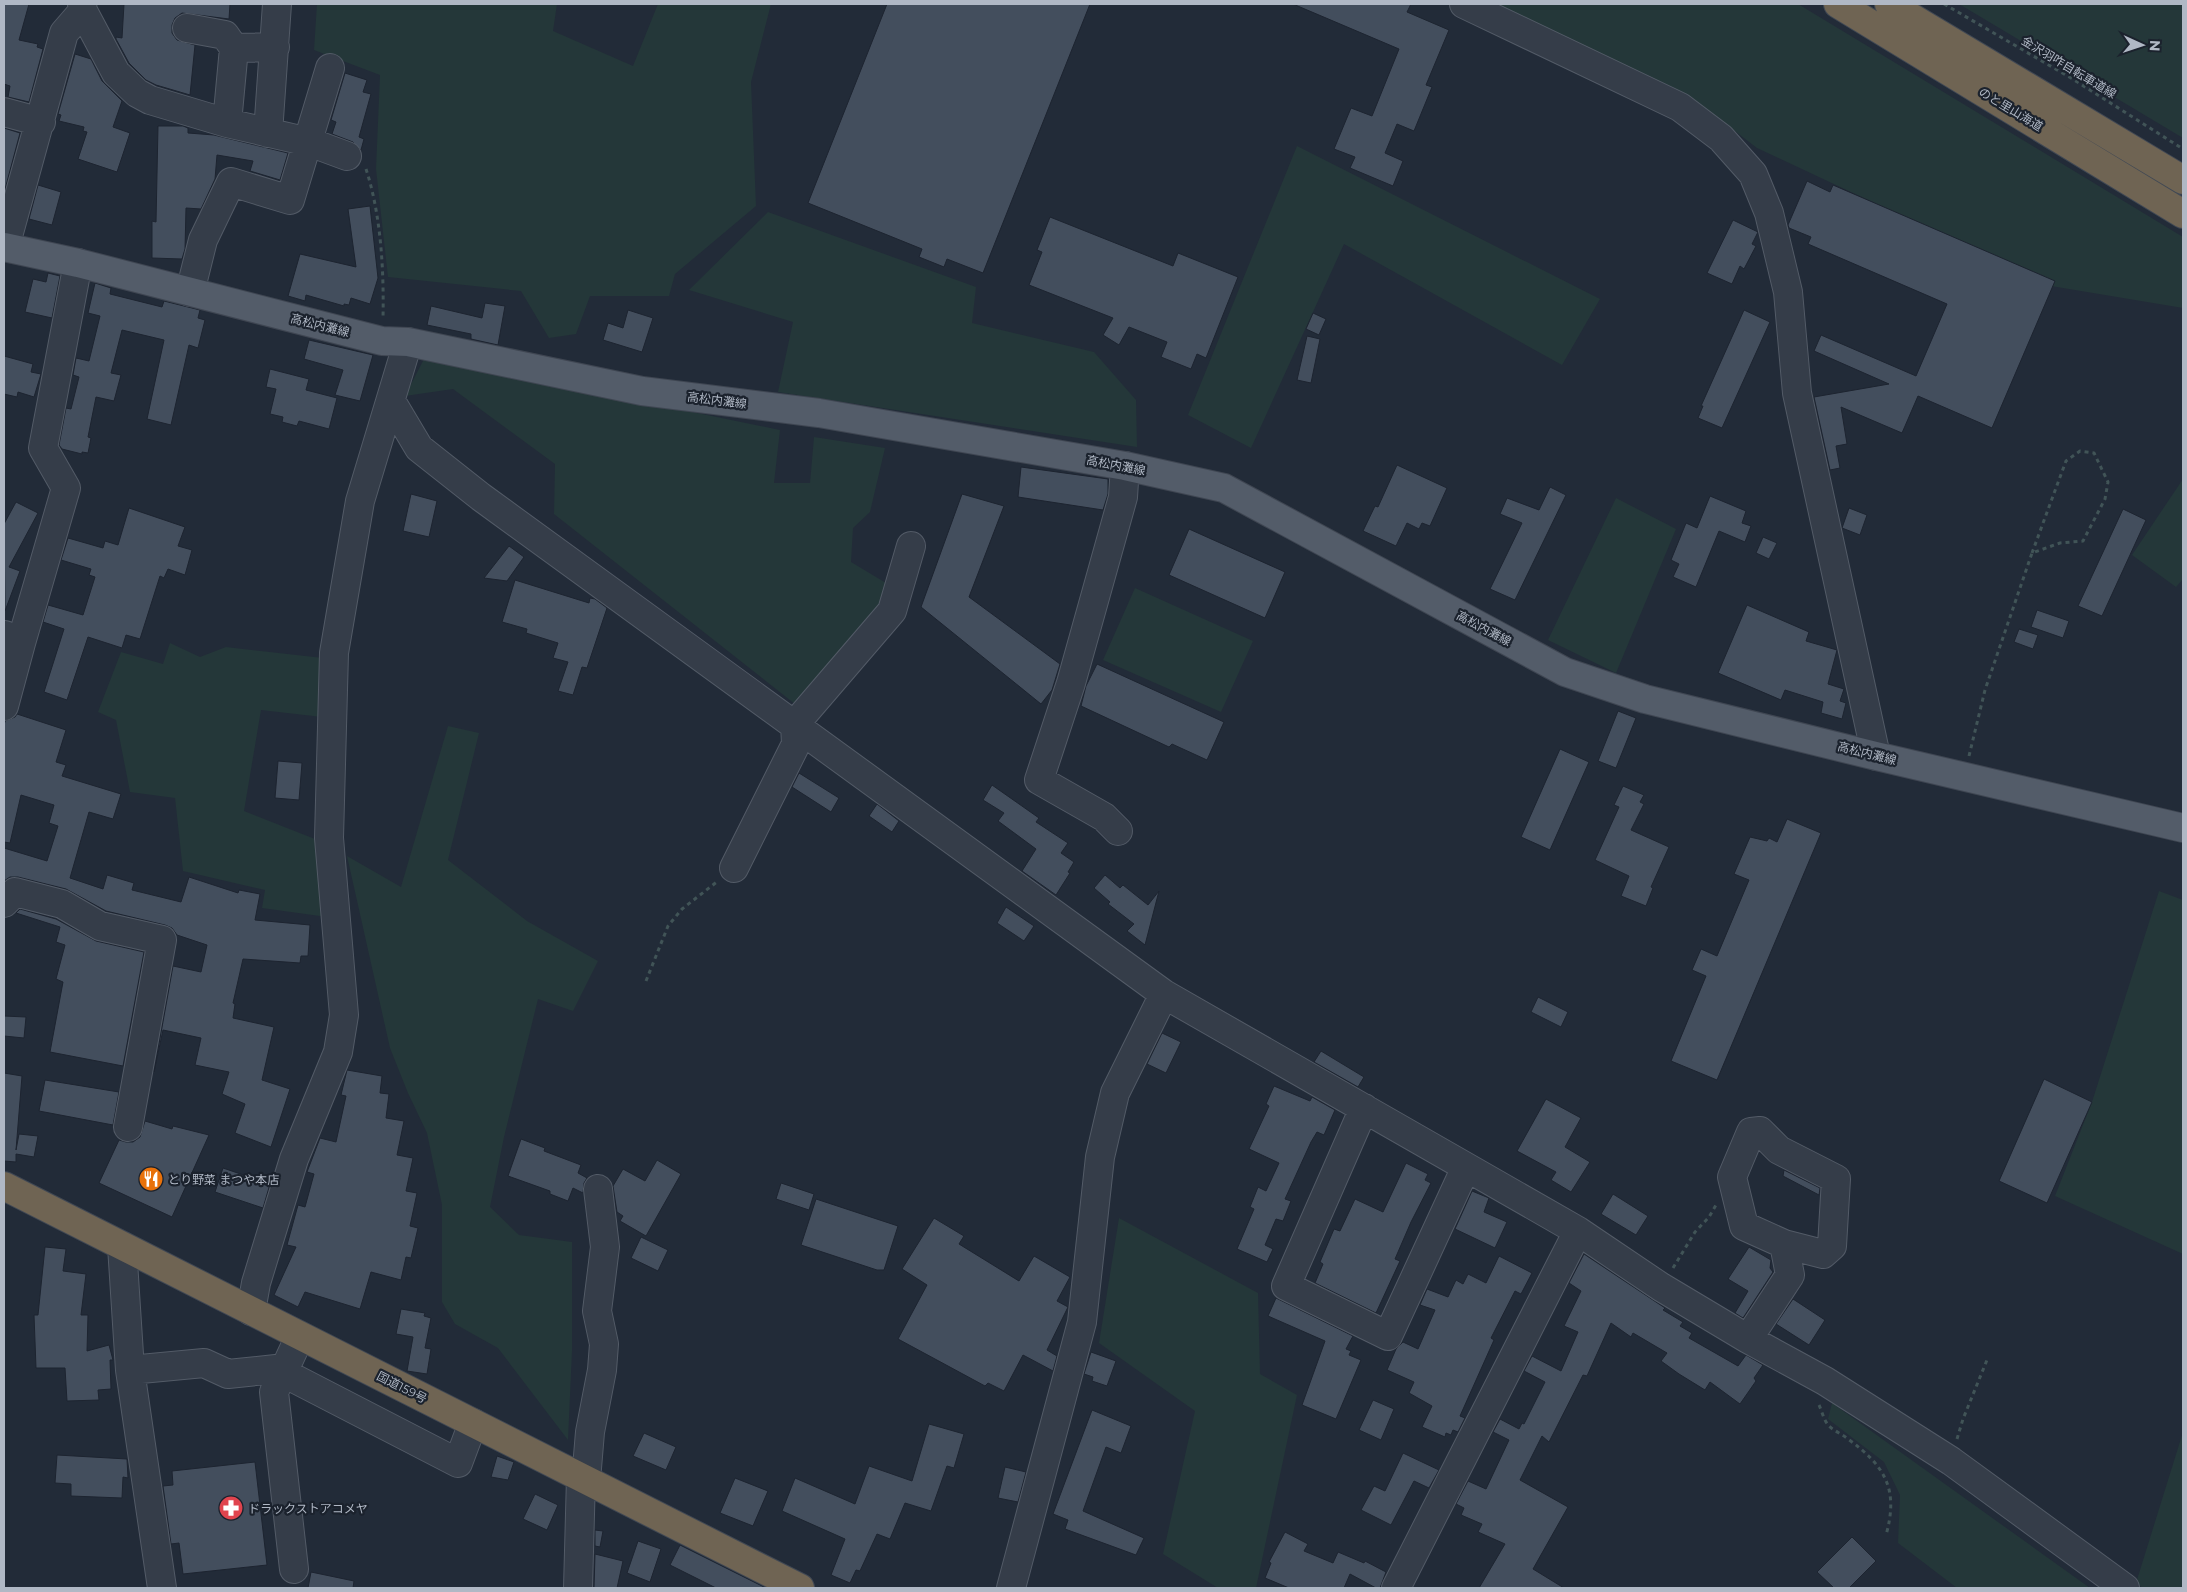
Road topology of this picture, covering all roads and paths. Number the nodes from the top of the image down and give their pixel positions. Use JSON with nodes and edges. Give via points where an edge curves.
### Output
{"nodes":[{"id":1,"x":277,"y":4,"type":"edge"},
{"id":2,"x":1464,"y":4,"type":"edge"},
{"id":3,"x":1838,"y":4,"type":"edge"},
{"id":4,"x":1889,"y":4,"type":"edge"},
{"id":5,"x":1944,"y":4,"type":"edge"},
{"id":6,"x":78,"y":6,"type":"edge"},
{"id":7,"x":187,"y":28,"type":"dead end"},
{"id":8,"x":275,"y":47,"type":"junction"},
{"id":9,"x":234,"y":48,"type":"junction"},
{"id":10,"x":330,"y":68,"type":"dead end"},
{"id":11,"x":4,"y":112,"type":"edge"},
{"id":12,"x":41,"y":122,"type":"junction"},
{"id":13,"x":227,"y":123,"type":"junction"},
{"id":14,"x":268,"y":133,"type":"junction"},
{"id":15,"x":309,"y":142,"type":"junction"},
{"id":16,"x":2183,"y":149,"type":"edge"},
{"id":17,"x":347,"y":156,"type":"joint"},
{"id":18,"x":2183,"y":180,"type":"edge"},
{"id":19,"x":2183,"y":214,"type":"edge"},
{"id":20,"x":4,"y":247,"type":"edge"},
{"id":21,"x":78,"y":264,"type":"junction"},
{"id":22,"x":190,"y":292,"type":"junction"},
{"id":23,"x":395,"y":341,"type":"junction"},
{"id":24,"x":391,"y":401,"type":"junction"},
{"id":25,"x":1125,"y":466,"type":"junction"},
{"id":26,"x":911,"y":546,"type":"dead end"},
{"id":27,"x":2032,"y":553,"type":"junction"},
{"id":28,"x":12,"y":638,"type":"edge"},
{"id":29,"x":4,"y":706,"type":"edge"},
{"id":30,"x":795,"y":724,"type":"junction"},
{"id":31,"x":1876,"y":756,"type":"junction"},
{"id":32,"x":1964,"y":776,"type":"junction"},
{"id":33,"x":2183,"y":828,"type":"edge"},
{"id":34,"x":1118,"y":831,"type":"dead end"},
{"id":35,"x":734,"y":868,"type":"joint"},
{"id":36,"x":4,"y":903,"type":"edge"},
{"id":37,"x":646,"y":981,"type":"dead end"},
{"id":38,"x":1164,"y":994,"type":"junction"},
{"id":39,"x":1364,"y":1108,"type":"junction"},
{"id":40,"x":128,"y":1127,"type":"dead end"},
{"id":41,"x":1466,"y":1167,"type":"junction"},
{"id":42,"x":4,"y":1186,"type":"edge"},
{"id":43,"x":598,"y":1189,"type":"dead end"},
{"id":44,"x":1709,"y":1217,"type":"dead end"},
{"id":45,"x":1578,"y":1231,"type":"junction"},
{"id":46,"x":1784,"y":1244,"type":"junction"},
{"id":47,"x":122,"y":1246,"type":"junction"},
{"id":48,"x":1661,"y":1287,"type":"junction"},
{"id":49,"x":251,"y":1311,"type":"junction"},
{"id":50,"x":300,"y":1336,"type":"junction"},
{"id":51,"x":1748,"y":1339,"type":"junction"},
{"id":52,"x":1987,"y":1360,"type":"dead end"},
{"id":53,"x":130,"y":1370,"type":"junction"},
{"id":54,"x":283,"y":1373,"type":"junction"},
{"id":55,"x":1825,"y":1381,"type":"junction"},
{"id":56,"x":474,"y":1423,"type":"junction"},
{"id":57,"x":1951,"y":1461,"type":"junction"},
{"id":58,"x":584,"y":1478,"type":"junction"},
{"id":59,"x":1886,"y":1535,"type":"dead end"},
{"id":60,"x":294,"y":1569,"type":"dead end"},
{"id":61,"x":162,"y":1588,"type":"edge"},
{"id":62,"x":578,"y":1588,"type":"edge"},
{"id":63,"x":800,"y":1588,"type":"edge"},
{"id":64,"x":1011,"y":1588,"type":"edge"},
{"id":65,"x":1396,"y":1588,"type":"edge"},
{"id":66,"x":2125,"y":1588,"type":"edge"}],
"edges":[{"from":1,"to":8,"type":"street"},
{"from":2,"to":31,"type":"street","via":[[1680,106],[1721,138],[1753,174],[1770,213],[1788,292],[1797,393]]},
{"from":3,"to":19,"type":"highway","name":"のと里山海道"},
{"from":4,"to":18,"type":"highway"},
{"from":5,"to":16,"type":"path","name":"金沢羽咋自転車道線","via":[[2071,78]]},
{"from":6,"to":12,"type":"street","via":[[64,34]]},
{"from":6,"to":13,"type":"street","via":[[116,74],[137,92],[150,100]]},
{"from":7,"to":9,"type":"street","via":[[225,35]]},
{"from":8,"to":9,"type":"street"},
{"from":8,"to":14,"type":"street"},
{"from":9,"to":13,"type":"street"},
{"from":10,"to":15,"type":"street"},
{"from":11,"to":12,"type":"street"},
{"from":12,"to":20,"type":"street"},
{"from":13,"to":14,"type":"street"},
{"from":14,"to":15,"type":"street"},
{"from":15,"to":17,"type":"street"},
{"from":15,"to":22,"type":"street","via":[[290,200],[231,182],[203,240]]},
{"from":17,"to":23,"type":"path","via":[[366,169],[373,190]]},
{"from":20,"to":21,"type":"main road","name":"高松内灘線"},
{"from":21,"to":22,"type":"main road","name":"高松内灘線"},
{"from":21,"to":28,"type":"street","via":[[43,448],[66,488]]},
{"from":22,"to":23,"type":"main road","name":"高松内灘線"},
{"from":23,"to":24,"type":"street"},
{"from":23,"to":25,"type":"main road","name":"高松内灘線","via":[[642,391],[819,412]]},
{"from":24,"to":30,"type":"street","via":[[419,448],[481,497]]},
{"from":24,"to":49,"type":"street","via":[[360,501],[334,653],[329,838],[344,1015],[338,1052],[294,1159],[256,1283]]},
{"from":25,"to":31,"type":"main road","name":"高松内灘線","via":[[1224,488],[1565,672],[1645,699]]},
{"from":25,"to":34,"type":"street","via":[[1123,497],[1039,780],[1104,817]]},
{"from":26,"to":30,"type":"street","via":[[892,611]]},
{"from":27,"to":27,"type":"path","via":[[2060,543],[2083,541],[2105,499],[2108,482],[2094,453],[2080,451],[2066,461]]},
{"from":27,"to":32,"type":"path","via":[[1985,690]]},
{"from":28,"to":29,"type":"street"},
{"from":30,"to":35,"type":"street","via":[[796,744]]},
{"from":30,"to":38,"type":"street"},
{"from":31,"to":32,"type":"main road","name":"高松内灘線"},
{"from":32,"to":33,"type":"main road","name":"高松内灘線"},
{"from":35,"to":37,"type":"path","via":[[682,908],[668,926]]},
{"from":36,"to":40,"type":"street","via":[[14,892],[62,904],[100,926],[162,940]]},
{"from":38,"to":39,"type":"street"},
{"from":38,"to":64,"type":"street","via":[[1115,1094],[1100,1157],[1082,1322]]},
{"from":39,"to":41,"type":"street"},
{"from":39,"to":41,"type":"street","via":[[1286,1286],[1388,1336]]},
{"from":41,"to":45,"type":"street"},
{"from":42,"to":47,"type":"highway","name":"国道159号"},
{"from":43,"to":58,"type":"street","via":[[605,1247],[597,1311],[604,1344]]},
{"from":44,"to":48,"type":"path","via":[[1695,1232]]},
{"from":45,"to":48,"type":"street"},
{"from":45,"to":65,"type":"street"},
{"from":46,"to":46,"type":"street","via":[[1744,1226],[1732,1177],[1751,1132],[1760,1131],[1779,1150],[1836,1179],[1832,1246],[1823,1254]]},
{"from":46,"to":51,"type":"street","via":[[1790,1274]]},
{"from":47,"to":49,"type":"highway","name":"国道159号"},
{"from":47,"to":53,"type":"street"},
{"from":48,"to":51,"type":"street"},
{"from":49,"to":50,"type":"highway","name":"国道159号"},
{"from":50,"to":54,"type":"street"},
{"from":50,"to":56,"type":"highway","name":"国道159号"},
{"from":51,"to":55,"type":"street"},
{"from":52,"to":57,"type":"path","via":[[1963,1419]]},
{"from":53,"to":54,"type":"street","via":[[204,1363],[228,1374],[276,1369]]},
{"from":53,"to":61,"type":"street"},
{"from":54,"to":56,"type":"street","via":[[458,1463]]},
{"from":54,"to":60,"type":"street","via":[[274,1392]]},
{"from":55,"to":57,"type":"street"},
{"from":55,"to":59,"type":"path","via":[[1818,1401],[1828,1425],[1875,1461],[1885,1475],[1891,1503]]},
{"from":56,"to":58,"type":"highway","name":"国道159号"},
{"from":57,"to":66,"type":"street"},
{"from":58,"to":62,"type":"street"},
{"from":58,"to":63,"type":"highway","name":"国道159号"}]}
